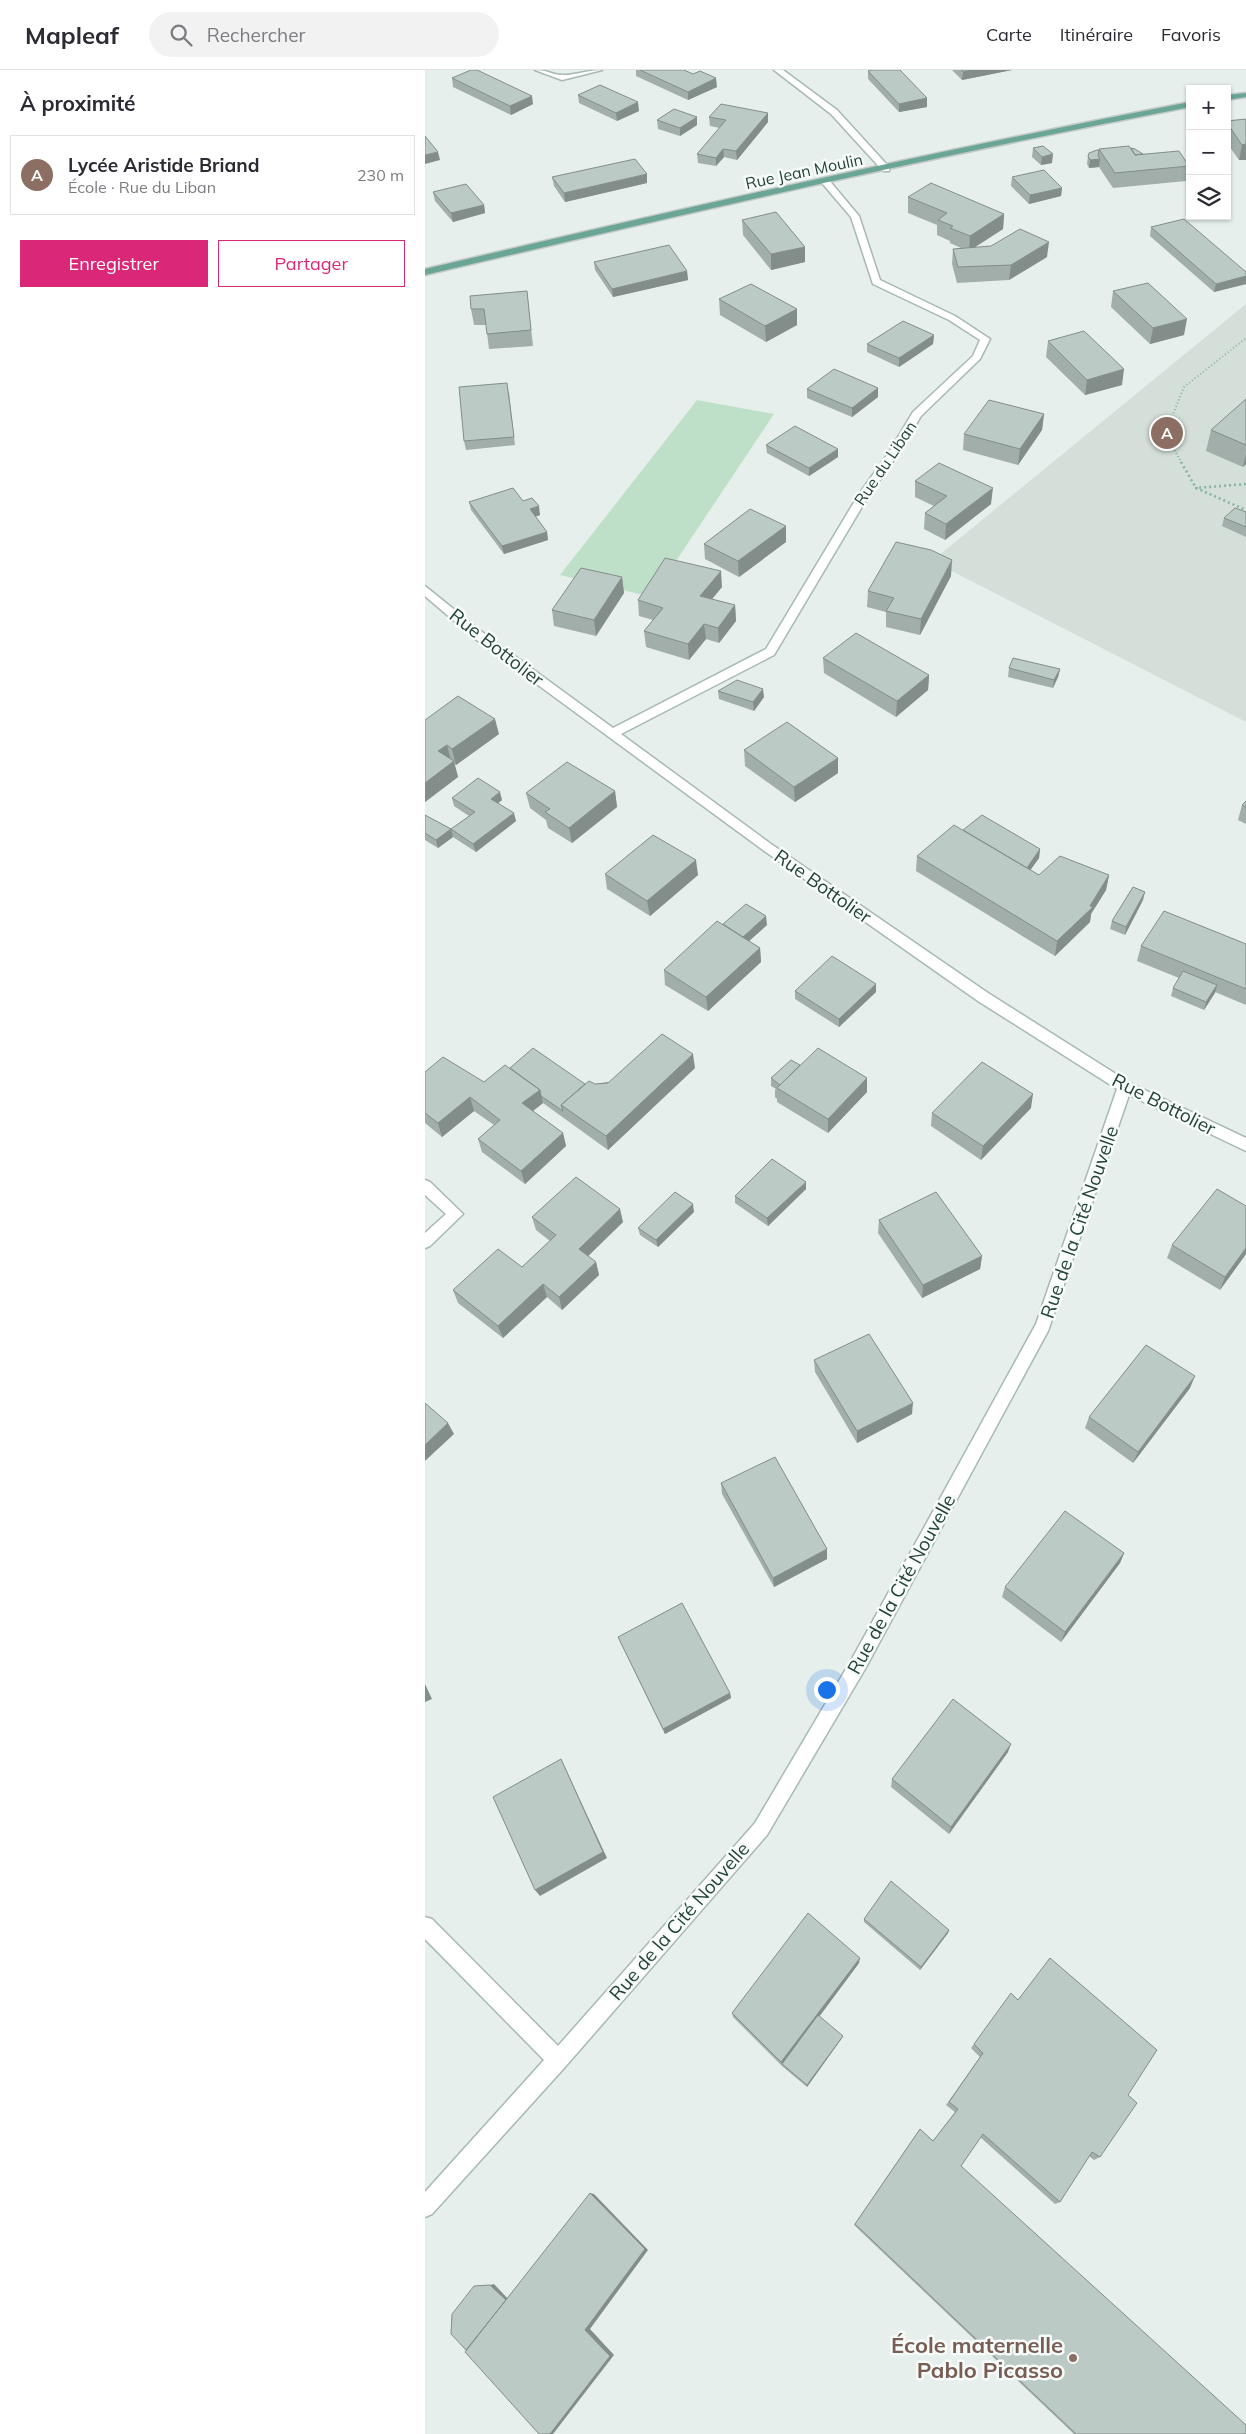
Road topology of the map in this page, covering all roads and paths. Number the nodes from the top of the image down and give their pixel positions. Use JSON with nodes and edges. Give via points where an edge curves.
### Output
{"nodes":[{"id":1,"x":539,"y":70,"type":"edge"},
{"id":2,"x":598,"y":70,"type":"edge"},
{"id":3,"x":778,"y":70,"type":"edge"},
{"id":4,"x":1246,"y":94,"type":"edge"},
{"id":5,"x":1231,"y":97,"type":"edge"},
{"id":6,"x":1186,"y":105,"type":"edge"},
{"id":7,"x":886,"y":168,"type":"junction"},
{"id":8,"x":825,"y":182,"type":"junction"},
{"id":9,"x":425,"y":272,"type":"edge"},
{"id":10,"x":1246,"y":338,"type":"edge"},
{"id":11,"x":1246,"y":484,"type":"edge"},
{"id":12,"x":1196,"y":488,"type":"junction"},
{"id":13,"x":1246,"y":510,"type":"edge"},
{"id":14,"x":425,"y":590,"type":"edge"},
{"id":15,"x":612,"y":734,"type":"junction"},
{"id":16,"x":1125,"y":1087,"type":"junction"},
{"id":17,"x":1246,"y":1144,"type":"edge"},
{"id":18,"x":425,"y":1186,"type":"edge"},
{"id":19,"x":425,"y":1242,"type":"edge"},
{"id":20,"x":425,"y":1926,"type":"edge"},
{"id":21,"x":558,"y":2060,"type":"junction"},
{"id":22,"x":425,"y":2207,"type":"edge"}],
"edges":[{"from":1,"to":2,"type":"street","via":[[562,78]]},
{"from":3,"to":7,"type":"street","via":[[834,112]]},
{"from":4,"to":5,"type":"main road"},
{"from":6,"to":7,"type":"main road","name":"Rue Jean Moulin"},
{"from":7,"to":8,"type":"main road","name":"Rue Jean Moulin"},
{"from":8,"to":9,"type":"main road","name":"Rue Jean Moulin"},
{"from":8,"to":15,"type":"street","name":"Rue du Liban","via":[[855,216],[876,282],[952,318],[985,339],[977,358],[917,414],[864,494],[770,652]]},
{"from":10,"to":12,"type":"path","via":[[1183,387],[1165,434]]},
{"from":11,"to":12,"type":"path"},
{"from":12,"to":13,"type":"path"},
{"from":14,"to":15,"type":"street","name":"Rue Bottolier","via":[[479,635]]},
{"from":15,"to":16,"type":"street","name":"Rue Bottolier","via":[[975,992]]},
{"from":16,"to":17,"type":"street","name":"Rue Bottolier"},
{"from":16,"to":21,"type":"street","name":"Rue de la Cité Nouvelle","via":[[1043,1326],[854,1671],[761,1828]]},
{"from":18,"to":19,"type":"street","via":[[456,1214]]},
{"from":20,"to":21,"type":"street"},
{"from":21,"to":22,"type":"street","name":"Rue de la Cité Nouvelle"}]}
